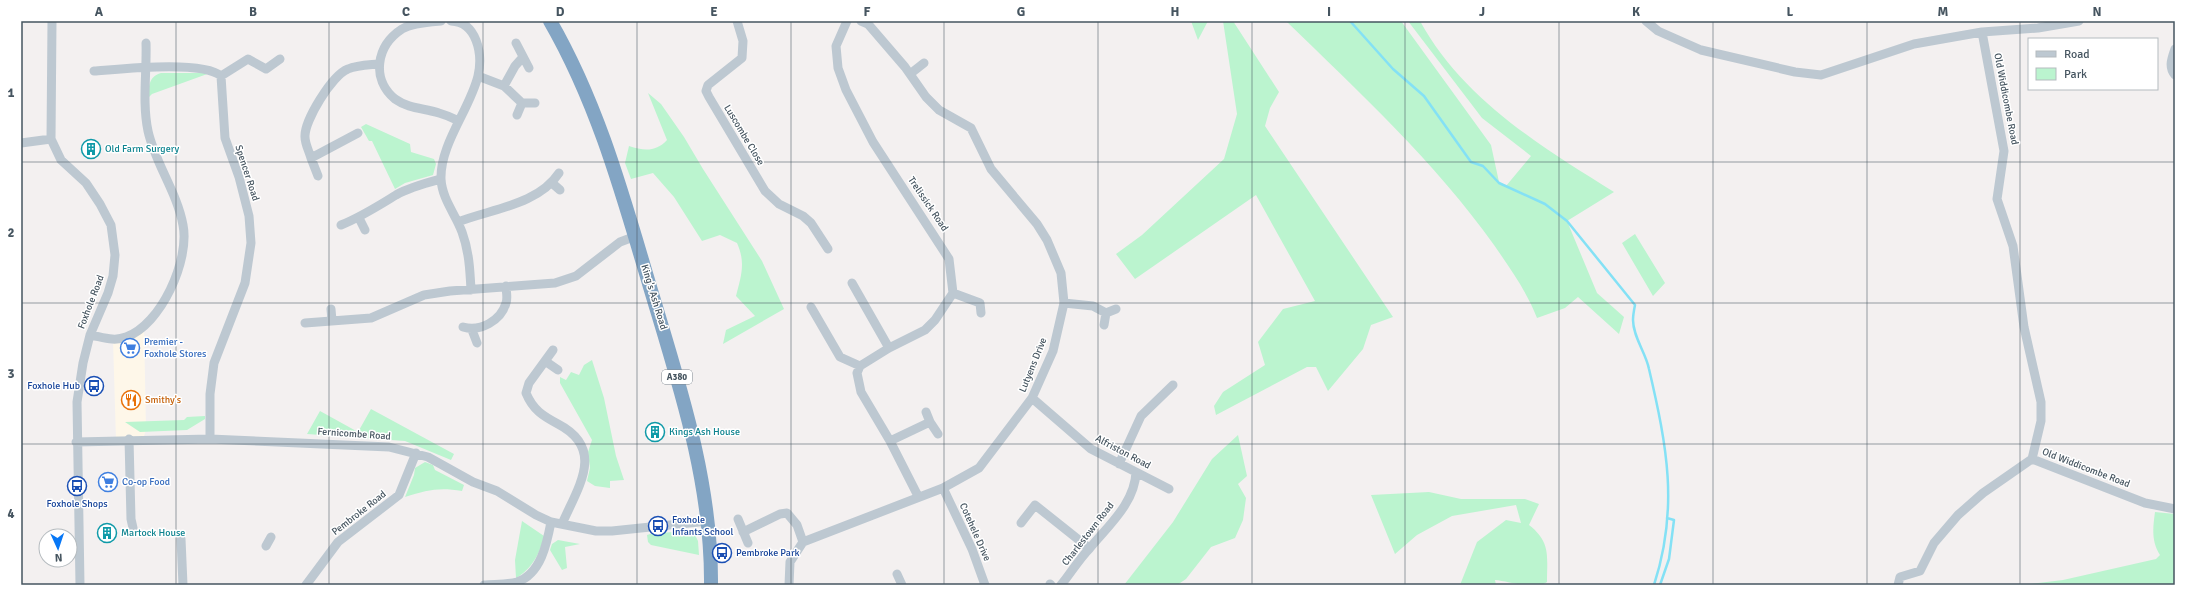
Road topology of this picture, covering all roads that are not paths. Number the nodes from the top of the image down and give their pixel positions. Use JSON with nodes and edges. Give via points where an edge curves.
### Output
{"nodes":[{"id":1,"x":52,"y":21,"type":"edge"},
{"id":2,"x":441,"y":21,"type":"edge"},
{"id":3,"x":451,"y":21,"type":"edge"},
{"id":4,"x":457,"y":21,"type":"edge"},
{"id":5,"x":550,"y":21,"type":"edge"},
{"id":6,"x":737,"y":21,"type":"edge"},
{"id":7,"x":847,"y":21,"type":"edge"},
{"id":8,"x":861,"y":21,"type":"edge"},
{"id":9,"x":1646,"y":21,"type":"edge"},
{"id":10,"x":2079,"y":21,"type":"edge"},
{"id":11,"x":1982,"y":32,"type":"junction"},
{"id":12,"x":146,"y":43,"type":"dead end"},
{"id":13,"x":516,"y":43,"type":"dead end"},
{"id":14,"x":2175,"y":49,"type":"edge"},
{"id":15,"x":523,"y":57,"type":"junction"},
{"id":16,"x":280,"y":59,"type":"dead end"},
{"id":17,"x":924,"y":63,"type":"dead end"},
{"id":18,"x":378,"y":64,"type":"junction"},
{"id":19,"x":529,"y":68,"type":"dead end"},
{"id":20,"x":146,"y":69,"type":"junction"},
{"id":21,"x":94,"y":71,"type":"dead end"},
{"id":22,"x":910,"y":74,"type":"junction"},
{"id":23,"x":2175,"y":75,"type":"edge"},
{"id":24,"x":221,"y":76,"type":"junction"},
{"id":25,"x":478,"y":76,"type":"junction"},
{"id":26,"x":504,"y":86,"type":"junction"},
{"id":27,"x":522,"y":103,"type":"junction"},
{"id":28,"x":535,"y":103,"type":"dead end"},
{"id":29,"x":517,"y":115,"type":"dead end"},
{"id":30,"x":459,"y":121,"type":"junction"},
{"id":31,"x":358,"y":133,"type":"dead end"},
{"id":32,"x":50,"y":139,"type":"junction"},
{"id":33,"x":21,"y":143,"type":"edge"},
{"id":34,"x":311,"y":158,"type":"junction"},
{"id":35,"x":559,"y":173,"type":"dead end"},
{"id":36,"x":318,"y":176,"type":"dead end"},
{"id":37,"x":441,"y":179,"type":"junction"},
{"id":38,"x":552,"y":184,"type":"junction"},
{"id":39,"x":560,"y":190,"type":"dead end"},
{"id":40,"x":358,"y":218,"type":"junction"},
{"id":41,"x":458,"y":222,"type":"junction"},
{"id":42,"x":341,"y":225,"type":"dead end"},
{"id":43,"x":365,"y":230,"type":"dead end"},
{"id":44,"x":636,"y":236,"type":"junction"},
{"id":45,"x":828,"y":249,"type":"dead end"},
{"id":46,"x":852,"y":283,"type":"dead end"},
{"id":47,"x":506,"y":286,"type":"junction"},
{"id":48,"x":471,"y":290,"type":"junction"},
{"id":49,"x":953,"y":293,"type":"junction"},
{"id":50,"x":988,"y":297,"type":"dead end"},
{"id":51,"x":1064,"y":303,"type":"junction"},
{"id":52,"x":980,"y":304,"type":"junction"},
{"id":53,"x":811,"y":307,"type":"dead end"},
{"id":54,"x":331,"y":309,"type":"dead end"},
{"id":55,"x":1116,"y":309,"type":"dead end"},
{"id":56,"x":981,"y":313,"type":"dead end"},
{"id":57,"x":1106,"y":313,"type":"junction"},
{"id":58,"x":332,"y":321,"type":"junction"},
{"id":59,"x":305,"y":323,"type":"dead end"},
{"id":60,"x":1104,"y":325,"type":"dead end"},
{"id":61,"x":463,"y":327,"type":"dead end"},
{"id":62,"x":472,"y":330,"type":"junction"},
{"id":63,"x":90,"y":335,"type":"junction"},
{"id":64,"x":476,"y":342,"type":"dead end"},
{"id":65,"x":889,"y":348,"type":"junction"},
{"id":66,"x":553,"y":350,"type":"dead end"},
{"id":67,"x":545,"y":361,"type":"junction"},
{"id":68,"x":860,"y":366,"type":"junction"},
{"id":69,"x":558,"y":370,"type":"dead end"},
{"id":70,"x":1173,"y":385,"type":"dead end"},
{"id":71,"x":1032,"y":398,"type":"junction"},
{"id":72,"x":926,"y":412,"type":"dead end"},
{"id":73,"x":930,"y":422,"type":"junction"},
{"id":74,"x":938,"y":434,"type":"dead end"},
{"id":75,"x":129,"y":439,"type":"junction"},
{"id":76,"x":210,"y":439,"type":"junction"},
{"id":77,"x":890,"y":441,"type":"junction"},
{"id":78,"x":76,"y":442,"type":"junction"},
{"id":79,"x":416,"y":453,"type":"junction"},
{"id":80,"x":2032,"y":459,"type":"junction"},
{"id":81,"x":1119,"y":464,"type":"junction"},
{"id":82,"x":1136,"y":472,"type":"junction"},
{"id":83,"x":943,"y":488,"type":"junction"},
{"id":84,"x":1169,"y":489,"type":"dead end"},
{"id":85,"x":918,"y":496,"type":"junction"},
{"id":86,"x":2175,"y":510,"type":"edge"},
{"id":87,"x":738,"y":519,"type":"dead end"},
{"id":88,"x":708,"y":520,"type":"junction"},
{"id":89,"x":551,"y":522,"type":"junction"},
{"id":90,"x":1021,"y":523,"type":"dead end"},
{"id":91,"x":562,"y":524,"type":"junction"},
{"id":92,"x":133,"y":528,"type":"dead end"},
{"id":93,"x":743,"y":532,"type":"junction"},
{"id":94,"x":271,"y":537,"type":"dead end"},
{"id":95,"x":180,"y":540,"type":"dead end"},
{"id":96,"x":803,"y":542,"type":"junction"},
{"id":97,"x":748,"y":543,"type":"dead end"},
{"id":98,"x":266,"y":546,"type":"dead end"},
{"id":99,"x":1089,"y":548,"type":"junction"},
{"id":100,"x":897,"y":574,"type":"dead end"},
{"id":101,"x":80,"y":585,"type":"edge"},
{"id":102,"x":183,"y":585,"type":"edge"},
{"id":103,"x":306,"y":585,"type":"edge"},
{"id":104,"x":484,"y":585,"type":"edge"},
{"id":105,"x":500,"y":585,"type":"edge"},
{"id":106,"x":711,"y":585,"type":"edge"},
{"id":107,"x":790,"y":585,"type":"edge"},
{"id":108,"x":902,"y":585,"type":"edge"},
{"id":109,"x":985,"y":585,"type":"edge"},
{"id":110,"x":1061,"y":585,"type":"edge"},
{"id":111,"x":1898,"y":585,"type":"edge"}],
"edges":[{"from":1,"to":32,"type":"street","name":"Foxhole Road"},
{"from":2,"to":18,"type":"street","via":[[403,29],[386,44]]},
{"from":3,"to":4,"type":"street"},
{"from":4,"to":25,"type":"street","via":[[466,26],[477,40]]},
{"from":5,"to":44,"type":"highway","name":"King's Ash Road","number":"A380","via":[[585,89]]},
{"from":6,"to":45,"type":"street","name":"Luscombe Close","via":[[743,41],[742,58],[708,85],[706,90],[765,191],[779,204],[803,216]]},
{"from":7,"to":49,"type":"street","name":"Trelissick Road","via":[[836,46],[838,68],[846,90],[873,142],[950,259]]},
{"from":8,"to":22,"type":"street","name":"Lutyens Drive","via":[[868,24]]},
{"from":9,"to":11,"type":"street","via":[[1658,30],[1701,50],[1795,72],[1821,75],[1914,44]]},
{"from":10,"to":11,"type":"street","via":[[2038,28]]},
{"from":11,"to":80,"type":"street","name":"Old Widdicombe Road","via":[[2004,151],[1997,200],[2013,246],[2024,327],[2041,402],[2041,421]]},
{"from":12,"to":20,"type":"street"},
{"from":13,"to":15,"type":"street"},
{"from":14,"to":23,"type":"street","via":[[2171,70]]},
{"from":15,"to":19,"type":"street"},
{"from":15,"to":26,"type":"street"},
{"from":16,"to":24,"type":"street","via":[[266,69],[248,59]]},
{"from":17,"to":22,"type":"street"},
{"from":18,"to":30,"type":"street","via":[[380,78],[396,100],[406,106],[439,112]]},
{"from":18,"to":34,"type":"street","via":[[346,69],[333,81],[307,123],[305,138]]},
{"from":20,"to":21,"type":"street"},
{"from":20,"to":24,"type":"street","via":[[207,68]]},
{"from":20,"to":63,"type":"street","via":[[145,101],[149,133],[184,225],[181,264],[173,286],[144,326],[126,337],[113,340]]},
{"from":22,"to":51,"type":"street","name":"Lutyens Drive","via":[[939,110],[972,128],[991,169],[1037,224],[1061,273]]},
{"from":24,"to":76,"type":"street","name":"Spencer Road","via":[[225,138],[239,176],[249,216],[251,243],[245,283],[214,363],[210,394]]},
{"from":25,"to":26,"type":"street"},
{"from":25,"to":30,"type":"street"},
{"from":26,"to":27,"type":"street"},
{"from":27,"to":28,"type":"street"},
{"from":27,"to":29,"type":"street"},
{"from":30,"to":37,"type":"street","via":[[448,147]]},
{"from":31,"to":34,"type":"street"},
{"from":32,"to":33,"type":"street"},
{"from":32,"to":63,"type":"street","name":"Foxhole Road","via":[[61,160],[86,183],[111,225],[113,276]]},
{"from":34,"to":36,"type":"street"},
{"from":35,"to":38,"type":"street"},
{"from":37,"to":40,"type":"street","via":[[397,194]]},
{"from":37,"to":41,"type":"street","via":[[445,198]]},
{"from":38,"to":39,"type":"street"},
{"from":38,"to":41,"type":"street","via":[[504,208],[480,213]]},
{"from":40,"to":42,"type":"street"},
{"from":40,"to":43,"type":"street"},
{"from":41,"to":48,"type":"street","via":[[468,255]]},
{"from":44,"to":47,"type":"street","via":[[620,242],[576,276],[555,283]]},
{"from":44,"to":88,"type":"highway","name":"King's Ash Road","number":"A380","via":[[670,348],[696,448]]},
{"from":46,"to":65,"type":"street"},
{"from":47,"to":48,"type":"street"},
{"from":47,"to":62,"type":"street","via":[[507,301],[502,312],[493,322]]},
{"from":48,"to":58,"type":"street","via":[[424,296],[371,318]]},
{"from":49,"to":52,"type":"street"},
{"from":49,"to":65,"type":"street","via":[[925,330]]},
{"from":50,"to":52,"type":"street"},
{"from":51,"to":57,"type":"street","via":[[1093,306]]},
{"from":51,"to":71,"type":"street","name":"Lutyens Drive","via":[[1053,351]]},
{"from":52,"to":56,"type":"street"},
{"from":53,"to":68,"type":"street","via":[[840,357]]},
{"from":54,"to":58,"type":"street"},
{"from":55,"to":57,"type":"street"},
{"from":57,"to":60,"type":"street"},
{"from":58,"to":59,"type":"street"},
{"from":61,"to":62,"type":"street"},
{"from":62,"to":64,"type":"street"},
{"from":63,"to":78,"type":"street","name":"Foxhole Road","via":[[79,380]]},
{"from":65,"to":68,"type":"street"},
{"from":66,"to":67,"type":"street"},
{"from":67,"to":69,"type":"street"},
{"from":67,"to":91,"type":"street","via":[[529,383],[526,393],[542,415],[572,431],[583,448],[585,458],[582,477]]},
{"from":68,"to":77,"type":"street","via":[[857,374],[861,392]]},
{"from":70,"to":81,"type":"street","via":[[1141,416]]},
{"from":71,"to":81,"type":"street","name":"Alfriston Road","via":[[1091,449]]},
{"from":71,"to":83,"type":"street","name":"Lutyens Drive","via":[[979,468]]},
{"from":72,"to":73,"type":"street"},
{"from":73,"to":74,"type":"street"},
{"from":73,"to":77,"type":"street"},
{"from":75,"to":76,"type":"street","name":"Fernicombe Road"},
{"from":75,"to":78,"type":"street","name":"Fernicombe Road"},
{"from":75,"to":92,"type":"street"},
{"from":76,"to":79,"type":"street","name":"Fernicombe Road","via":[[376,445]]},
{"from":77,"to":85,"type":"street"},
{"from":78,"to":101,"type":"street","name":"Foxhole Road"},
{"from":79,"to":89,"type":"street","name":"Fernicombe Road","via":[[497,491]]},
{"from":79,"to":103,"type":"street","name":"Pembroke Road","via":[[399,495],[338,542]]},
{"from":80,"to":86,"type":"street","name":"Old Widdicombe Road","via":[[2145,503]]},
{"from":80,"to":111,"type":"street","via":[[1969,504],[1940,535],[1920,571],[1900,577]]},
{"from":81,"to":82,"type":"street","name":"Alfriston Road"},
{"from":82,"to":84,"type":"street","name":"Alfriston Road"},
{"from":82,"to":99,"type":"street","name":"Charlestown Road","via":[[1136,484],[1130,496],[1110,527]]},
{"from":83,"to":85,"type":"street","name":"Lutyens Drive"},
{"from":83,"to":109,"type":"street","name":"Cotehele Drive"},
{"from":85,"to":96,"type":"street","name":"Lutyens Drive"},
{"from":87,"to":93,"type":"street"},
{"from":88,"to":91,"type":"street","name":"Fernicombe Road","via":[[612,531]]},
{"from":88,"to":106,"type":"highway","name":"King's Ash Road","number":"A380"},
{"from":89,"to":91,"type":"street","name":"Fernicombe Road"},
{"from":89,"to":105,"type":"street","via":[[546,545],[533,570],[517,582]]},
{"from":90,"to":99,"type":"street","via":[[1035,505]]},
{"from":93,"to":96,"type":"street","via":[[787,513],[797,524]]},
{"from":93,"to":97,"type":"street"},
{"from":94,"to":98,"type":"street"},
{"from":95,"to":102,"type":"street"},
{"from":96,"to":107,"type":"street","via":[[790,562]]},
{"from":99,"to":110,"type":"street","name":"Charlestown Road"},
{"from":100,"to":108,"type":"street"},
{"from":104,"to":105,"type":"street"}]}
